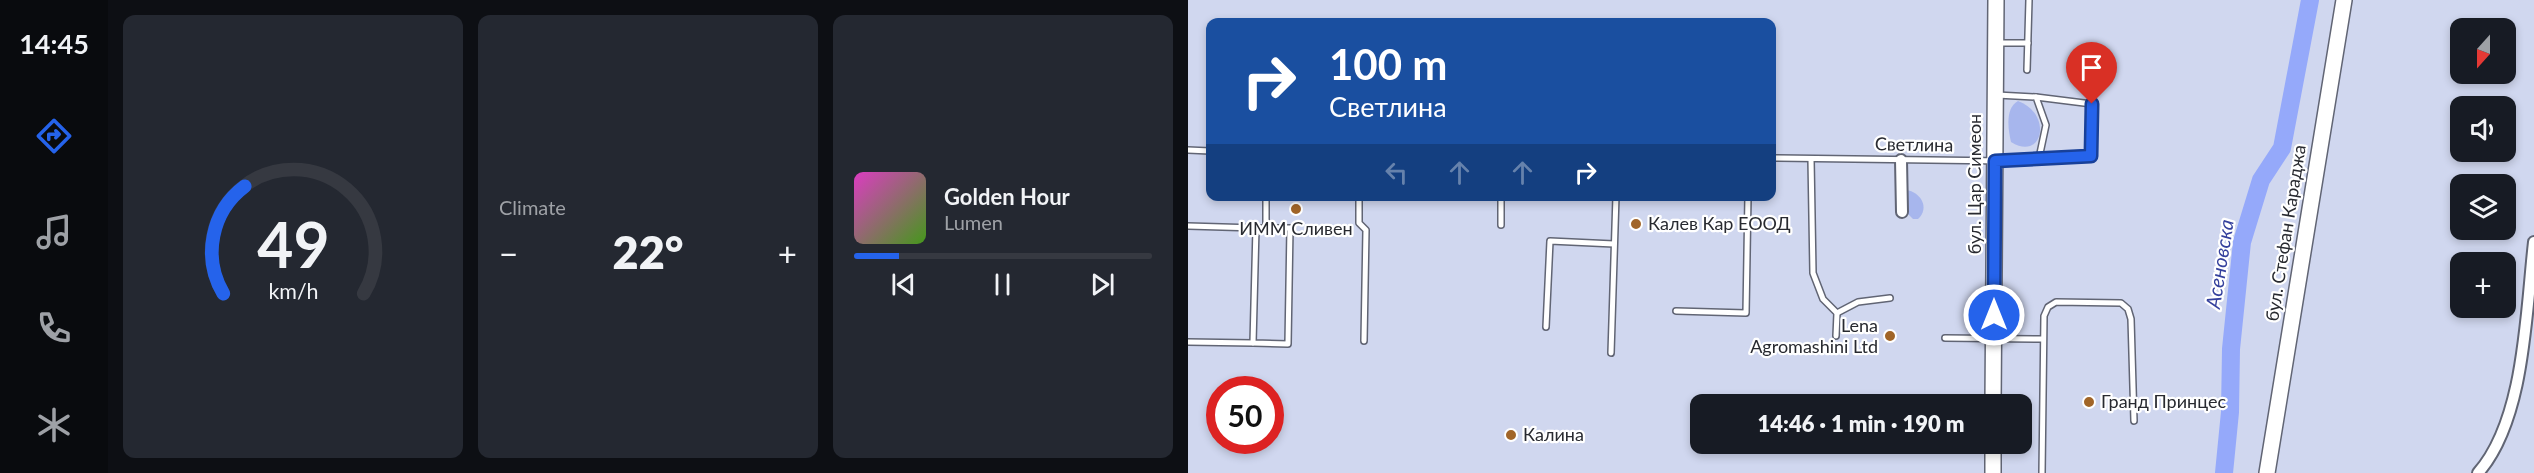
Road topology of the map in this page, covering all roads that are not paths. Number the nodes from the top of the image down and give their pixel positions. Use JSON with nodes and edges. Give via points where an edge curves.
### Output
{"nodes":[{"id":1,"x":1996,"y":0,"type":"edge"},
{"id":2,"x":2029,"y":0,"type":"edge"},
{"id":3,"x":2344,"y":0,"type":"edge"},
{"id":4,"x":1996,"y":43,"type":"junction"},
{"id":5,"x":2028,"y":43,"type":"junction"},
{"id":6,"x":2027,"y":70,"type":"dead end"},
{"id":7,"x":1995,"y":95,"type":"junction"},
{"id":8,"x":2036,"y":97,"type":"junction"},
{"id":9,"x":1188,"y":150,"type":"edge"},
{"id":10,"x":1206,"y":151,"type":"edge"},
{"id":11,"x":1776,"y":158,"type":"edge"},
{"id":12,"x":2039,"y":158,"type":"junction"},
{"id":13,"x":1811,"y":159,"type":"junction"},
{"id":14,"x":1901,"y":160,"type":"junction"},
{"id":15,"x":1995,"y":161,"type":"junction"},
{"id":16,"x":1266,"y":201,"type":"edge"},
{"id":17,"x":1359,"y":201,"type":"edge"},
{"id":18,"x":1501,"y":201,"type":"edge"},
{"id":19,"x":1616,"y":201,"type":"edge"},
{"id":20,"x":1748,"y":201,"type":"edge"},
{"id":21,"x":1902,"y":212,"type":"dead end"},
{"id":22,"x":1501,"y":225,"type":"dead end"},
{"id":23,"x":1188,"y":226,"type":"edge"},
{"id":24,"x":1256,"y":228,"type":"junction"},
{"id":25,"x":1266,"y":228,"type":"junction"},
{"id":26,"x":2534,"y":243,"type":"edge"},
{"id":27,"x":1614,"y":244,"type":"junction"},
{"id":28,"x":1890,"y":298,"type":"dead end"},
{"id":29,"x":1676,"y":311,"type":"dead end"},
{"id":30,"x":1838,"y":313,"type":"junction"},
{"id":31,"x":1546,"y":327,"type":"dead end"},
{"id":32,"x":1836,"y":336,"type":"dead end"},
{"id":33,"x":1994,"y":337,"type":"junction"},
{"id":34,"x":1945,"y":338,"type":"dead end"},
{"id":35,"x":2042,"y":339,"type":"junction"},
{"id":36,"x":1364,"y":341,"type":"dead end"},
{"id":37,"x":1188,"y":342,"type":"edge"},
{"id":38,"x":1253,"y":343,"type":"junction"},
{"id":39,"x":1611,"y":353,"type":"dead end"},
{"id":40,"x":1993,"y":394,"type":"edge"},
{"id":41,"x":2134,"y":421,"type":"dead end"},
{"id":42,"x":1993,"y":454,"type":"edge"},
{"id":43,"x":1993,"y":473,"type":"edge"},
{"id":44,"x":2042,"y":473,"type":"edge"},
{"id":45,"x":2267,"y":473,"type":"edge"},
{"id":46,"x":2478,"y":473,"type":"edge"}],
"edges":[{"from":1,"to":4,"type":"main road","name":"бул. Цар Симеон"},
{"from":2,"to":5,"type":"lane"},
{"from":3,"to":45,"type":"main road","name":"бул. Стефан Караджа"},
{"from":4,"to":5,"type":"lane"},
{"from":4,"to":7,"type":"main road","name":"бул. Цар Симеон"},
{"from":5,"to":6,"type":"lane"},
{"from":7,"to":8,"type":"lane"},
{"from":7,"to":15,"type":"main road","name":"бул. Цар Симеон"},
{"from":8,"to":12,"type":"lane","via":[[2046,125]]},
{"from":8,"to":12,"type":"lane","name":"Светлина","via":[[2092,104],[2091,156]]},
{"from":9,"to":10,"type":"lane"},
{"from":11,"to":13,"type":"lane","name":"Светлина"},
{"from":12,"to":15,"type":"lane","name":"Светлина"},
{"from":13,"to":14,"type":"lane","name":"Светлина"},
{"from":13,"to":30,"type":"lane","via":[[1813,273],[1823,299]]},
{"from":14,"to":15,"type":"lane","name":"Светлина"},
{"from":14,"to":21,"type":"street"},
{"from":15,"to":33,"type":"main road","name":"бул. Цар Симеон"},
{"from":16,"to":25,"type":"lane"},
{"from":17,"to":36,"type":"lane","via":[[1359,223],[1366,230]]},
{"from":18,"to":22,"type":"lane"},
{"from":19,"to":27,"type":"lane"},
{"from":20,"to":29,"type":"lane","via":[[1746,313]]},
{"from":23,"to":24,"type":"lane"},
{"from":24,"to":25,"type":"lane"},
{"from":24,"to":38,"type":"lane"},
{"from":25,"to":38,"type":"lane","via":[[1290,228],[1288,344]]},
{"from":26,"to":46,"type":"street","via":[[2522,354],[2509,414],[2499,440]]},
{"from":27,"to":31,"type":"lane","via":[[1550,241]]},
{"from":27,"to":39,"type":"lane"},
{"from":28,"to":30,"type":"lane","via":[[1858,302]]},
{"from":30,"to":32,"type":"lane"},
{"from":33,"to":34,"type":"lane"},
{"from":33,"to":35,"type":"lane"},
{"from":33,"to":40,"type":"main road","name":"бул. Цар Симеон"},
{"from":35,"to":41,"type":"lane","via":[[2044,316],[2056,302],[2121,303],[2128,309]]},
{"from":35,"to":44,"type":"lane"},
{"from":37,"to":38,"type":"lane"},
{"from":42,"to":43,"type":"main road"}]}
